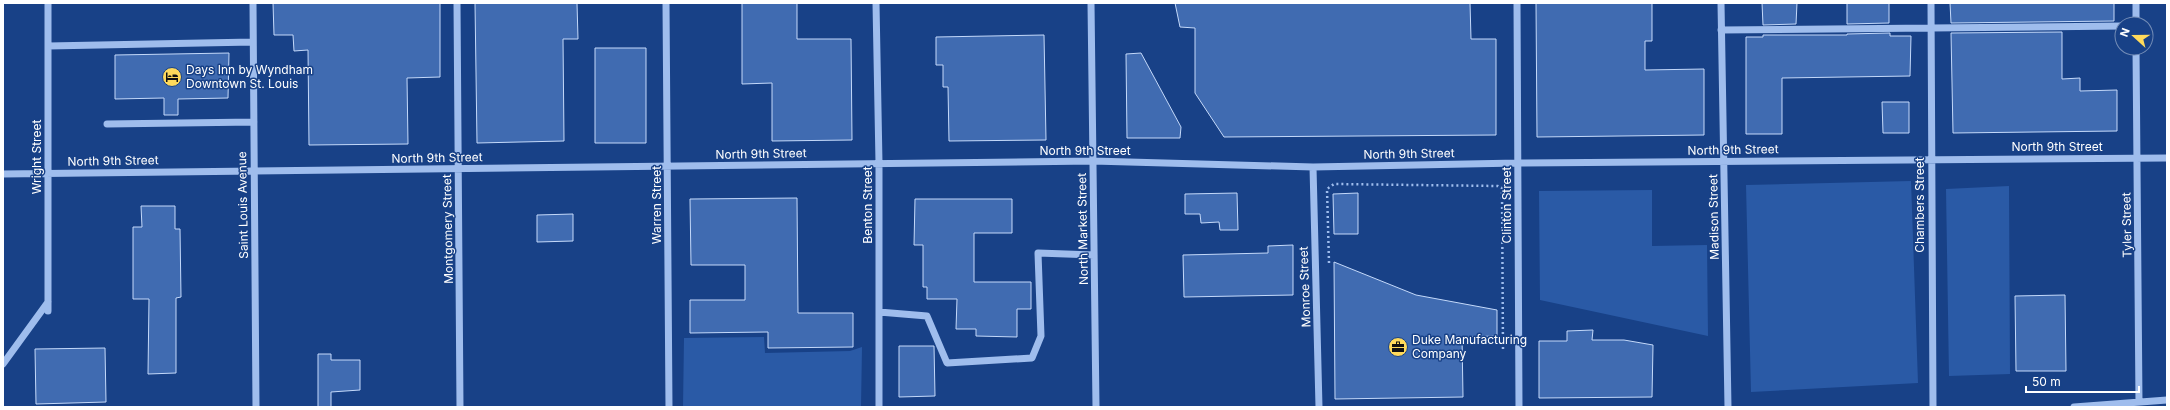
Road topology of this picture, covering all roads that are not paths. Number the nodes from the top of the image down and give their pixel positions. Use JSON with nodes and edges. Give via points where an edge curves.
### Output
{"nodes":[{"id":1,"x":48,"y":3,"type":"edge"},
{"id":2,"x":252,"y":3,"type":"edge"},
{"id":3,"x":457,"y":3,"type":"edge"},
{"id":4,"x":666,"y":3,"type":"edge"},
{"id":5,"x":876,"y":3,"type":"edge"},
{"id":6,"x":1091,"y":3,"type":"edge"},
{"id":7,"x":1517,"y":3,"type":"edge"},
{"id":8,"x":1721,"y":3,"type":"edge"},
{"id":9,"x":1931,"y":3,"type":"edge"},
{"id":10,"x":2136,"y":3,"type":"edge"},
{"id":11,"x":2136,"y":16,"type":"edge"},
{"id":12,"x":2114,"y":26,"type":"edge"},
{"id":13,"x":1721,"y":30,"type":"junction"},
{"id":14,"x":1931,"y":30,"type":"junction"},
{"id":15,"x":253,"y":42,"type":"junction"},
{"id":16,"x":48,"y":46,"type":"junction"},
{"id":17,"x":2136,"y":56,"type":"edge"},
{"id":18,"x":254,"y":122,"type":"junction"},
{"id":19,"x":106,"y":124,"type":"dead end"},
{"id":20,"x":2137,"y":158,"type":"junction"},
{"id":21,"x":2167,"y":158,"type":"edge"},
{"id":22,"x":1931,"y":159,"type":"junction"},
{"id":23,"x":1093,"y":161,"type":"junction"},
{"id":24,"x":1724,"y":162,"type":"junction"},
{"id":25,"x":879,"y":163,"type":"junction"},
{"id":26,"x":1518,"y":163,"type":"junction"},
{"id":27,"x":667,"y":166,"type":"junction"},
{"id":28,"x":1313,"y":167,"type":"junction"},
{"id":29,"x":458,"y":168,"type":"junction"},
{"id":30,"x":254,"y":171,"type":"junction"},
{"id":31,"x":48,"y":173,"type":"junction"},
{"id":32,"x":3,"y":174,"type":"edge"},
{"id":33,"x":1094,"y":255,"type":"junction"},
{"id":34,"x":48,"y":302,"type":"junction"},
{"id":35,"x":48,"y":311,"type":"dead end"},
{"id":36,"x":879,"y":312,"type":"junction"},
{"id":37,"x":3,"y":364,"type":"edge"},
{"id":38,"x":2167,"y":400,"type":"edge"},
{"id":39,"x":2139,"y":402,"type":"junction"},
{"id":40,"x":256,"y":407,"type":"edge"},
{"id":41,"x":460,"y":407,"type":"edge"},
{"id":42,"x":669,"y":407,"type":"edge"},
{"id":43,"x":879,"y":407,"type":"edge"},
{"id":44,"x":1096,"y":407,"type":"edge"},
{"id":45,"x":1319,"y":407,"type":"edge"},
{"id":46,"x":1520,"y":407,"type":"edge"},
{"id":47,"x":1728,"y":407,"type":"edge"},
{"id":48,"x":1933,"y":407,"type":"edge"},
{"id":49,"x":2074,"y":407,"type":"edge"}],
"edges":[{"from":1,"to":16,"type":"street","name":"Wright Street"},
{"from":2,"to":15,"type":"street","name":"Saint Louis Avenue"},
{"from":3,"to":29,"type":"street","name":"Montgomery Street"},
{"from":4,"to":27,"type":"street","name":"Warren Street"},
{"from":5,"to":25,"type":"street","name":"Benton Street"},
{"from":6,"to":23,"type":"street","name":"North Market Street"},
{"from":7,"to":26,"type":"street","name":"Clinton Street"},
{"from":8,"to":13,"type":"street","name":"Madison Street"},
{"from":9,"to":14,"type":"street","name":"Chambers Street"},
{"from":10,"to":11,"type":"street"},
{"from":12,"to":14,"type":"street"},
{"from":13,"to":14,"type":"street"},
{"from":13,"to":24,"type":"street","name":"Madison Street"},
{"from":14,"to":22,"type":"street","name":"Chambers Street"},
{"from":15,"to":16,"type":"street"},
{"from":15,"to":18,"type":"street","name":"Saint Louis Avenue"},
{"from":16,"to":31,"type":"street","name":"Wright Street"},
{"from":17,"to":20,"type":"street","name":"Tyler Street"},
{"from":18,"to":19,"type":"street"},
{"from":18,"to":30,"type":"street","name":"Saint Louis Avenue"},
{"from":20,"to":21,"type":"street","name":"North 9th Street"},
{"from":20,"to":22,"type":"street","name":"North 9th Street"},
{"from":20,"to":39,"type":"street","name":"Tyler Street"},
{"from":22,"to":24,"type":"street","name":"North 9th Street"},
{"from":22,"to":48,"type":"street","name":"Chambers Street"},
{"from":23,"to":25,"type":"street","name":"North 9th Street"},
{"from":23,"to":28,"type":"street","name":"North 9th Street"},
{"from":23,"to":33,"type":"street","name":"North Market Street"},
{"from":24,"to":26,"type":"street","name":"North 9th Street"},
{"from":24,"to":47,"type":"street","name":"Madison Street"},
{"from":25,"to":27,"type":"street","name":"North 9th Street"},
{"from":25,"to":36,"type":"street","name":"Benton Street"},
{"from":26,"to":28,"type":"street","name":"North 9th Street"},
{"from":26,"to":46,"type":"street","name":"Clinton Street"},
{"from":27,"to":29,"type":"street","name":"North 9th Street"},
{"from":27,"to":42,"type":"street","name":"Warren Street"},
{"from":28,"to":45,"type":"street","name":"Monroe Street"},
{"from":29,"to":30,"type":"street","name":"North 9th Street"},
{"from":29,"to":41,"type":"street","name":"Montgomery Street"},
{"from":30,"to":31,"type":"street","name":"North 9th Street"},
{"from":30,"to":40,"type":"street","name":"Saint Louis Avenue"},
{"from":31,"to":32,"type":"street","name":"North 9th Street"},
{"from":31,"to":34,"type":"street","name":"Wright Street"},
{"from":33,"to":36,"type":"street","via":[[1038,253],[1041,336],[1032,358],[946,363],[927,316]]},
{"from":33,"to":44,"type":"street","name":"North Market Street"},
{"from":34,"to":35,"type":"street","name":"Wright Street"},
{"from":34,"to":37,"type":"street"},
{"from":36,"to":43,"type":"street","name":"Benton Street"},
{"from":38,"to":39,"type":"street"},
{"from":39,"to":49,"type":"street"}]}
